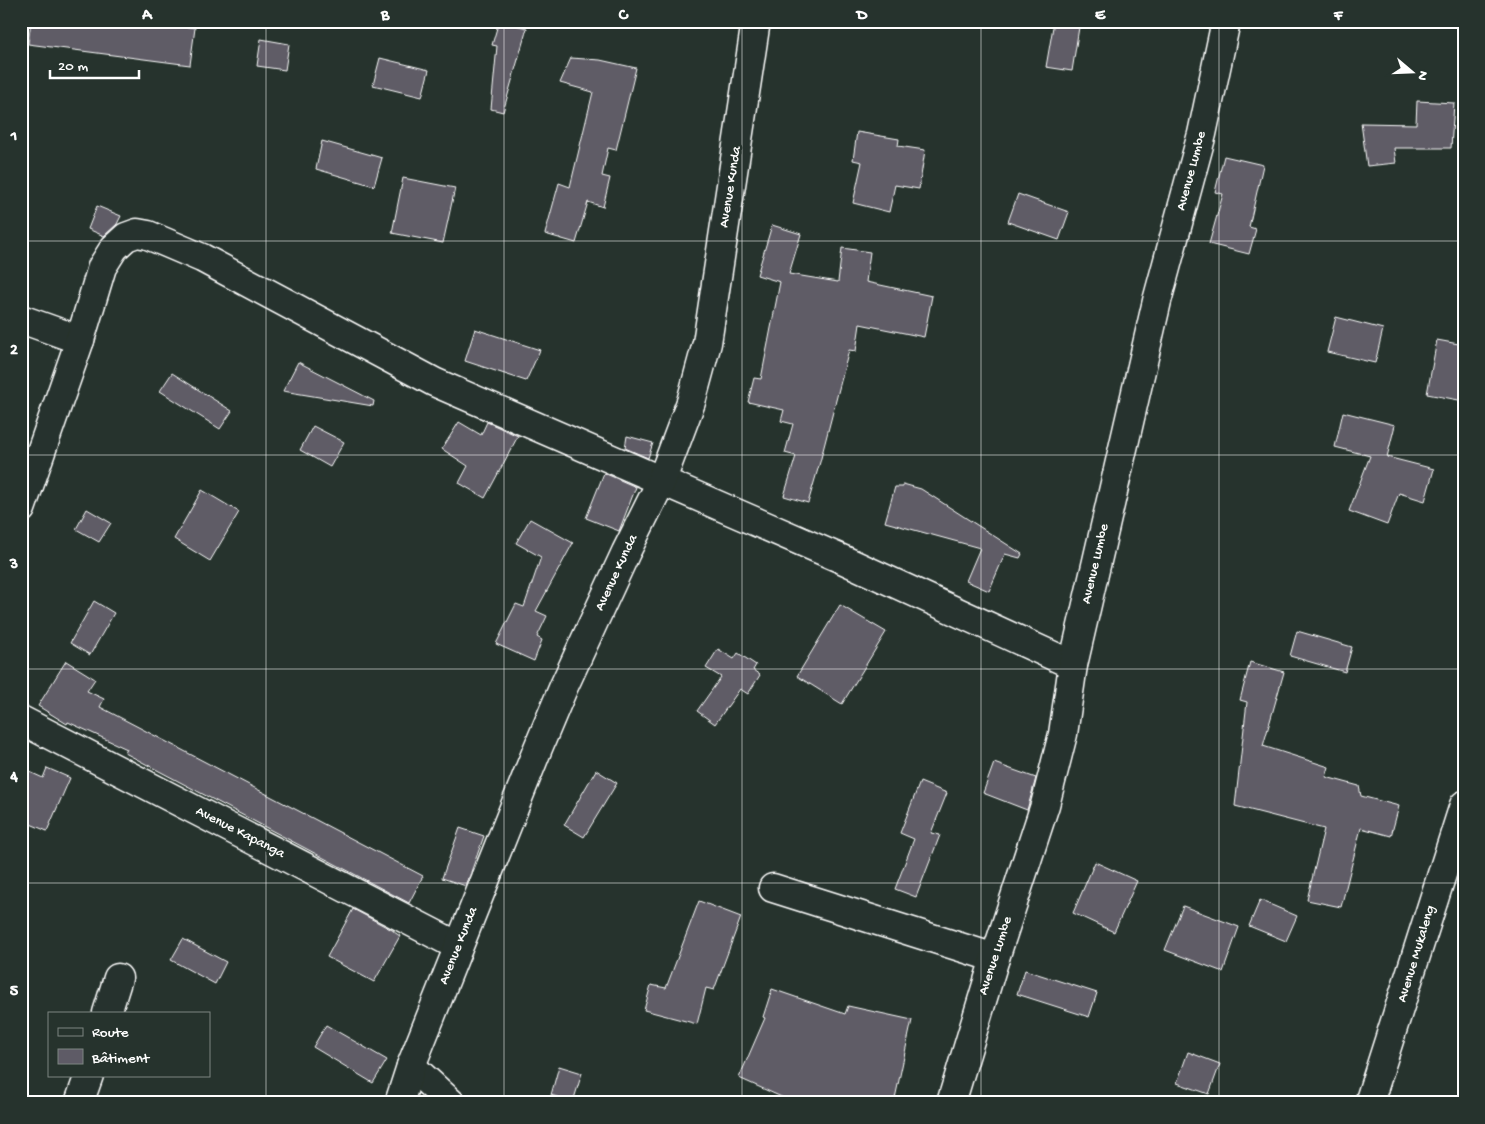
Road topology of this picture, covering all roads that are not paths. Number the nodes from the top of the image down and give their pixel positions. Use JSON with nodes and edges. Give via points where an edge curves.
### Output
{"nodes":[{"id":1,"x":756,"y":21,"type":"edge"},
{"id":2,"x":1226,"y":21,"type":"edge"},
{"id":3,"x":21,"y":319,"type":"edge"},
{"id":4,"x":80,"y":340,"type":"junction"},
{"id":5,"x":661,"y":482,"type":"junction"},
{"id":6,"x":21,"y":508,"type":"edge"},
{"id":7,"x":1073,"y":665,"type":"junction"},
{"id":8,"x":21,"y":720,"type":"edge"},
{"id":9,"x":1464,"y":805,"type":"edge"},
{"id":10,"x":773,"y":888,"type":"dead end"},
{"id":11,"x":458,"y":946,"type":"junction"},
{"id":12,"x":995,"y":958,"type":"junction"},
{"id":13,"x":118,"y":978,"type":"dead end"},
{"id":14,"x":107,"y":1012,"type":"edge"},
{"id":15,"x":411,"y":1066,"type":"junction"},
{"id":16,"x":89,"y":1076,"type":"edge"},
{"id":17,"x":79,"y":1103,"type":"edge"},
{"id":18,"x":399,"y":1103,"type":"edge"},
{"id":19,"x":451,"y":1103,"type":"edge"},
{"id":20,"x":951,"y":1103,"type":"edge"},
{"id":21,"x":1369,"y":1103,"type":"edge"}],
"edges":[{"from":1,"to":5,"type":"street","name":"Avenue Kunda","via":[[706,343],[691,402]]},
{"from":2,"to":7,"type":"street","name":"Avenue Lumbe","via":[[1202,134],[1157,301]]},
{"from":3,"to":4,"type":"street"},
{"from":4,"to":5,"type":"street","via":[[102,267],[114,248],[126,236],[148,235],[202,258],[434,382]]},
{"from":4,"to":6,"type":"street"},
{"from":5,"to":7,"type":"street","via":[[844,560]]},
{"from":5,"to":11,"type":"street","name":"Avenue Kunda","via":[[560,695]]},
{"from":7,"to":12,"type":"street","name":"Avenue Lumbe","via":[[1063,734],[1045,805]]},
{"from":8,"to":11,"type":"street","name":"Avenue Kapanga"},
{"from":9,"to":21,"type":"street","name":"Avenue Mukaleng"},
{"from":10,"to":12,"type":"street"},
{"from":11,"to":15,"type":"street","name":"Avenue Kunda"},
{"from":12,"to":20,"type":"street","name":"Avenue Lumbe"},
{"from":13,"to":14,"type":"street"},
{"from":15,"to":18,"type":"street","name":"Avenue Kunda"},
{"from":15,"to":19,"type":"street"},
{"from":16,"to":17,"type":"street"}]}
